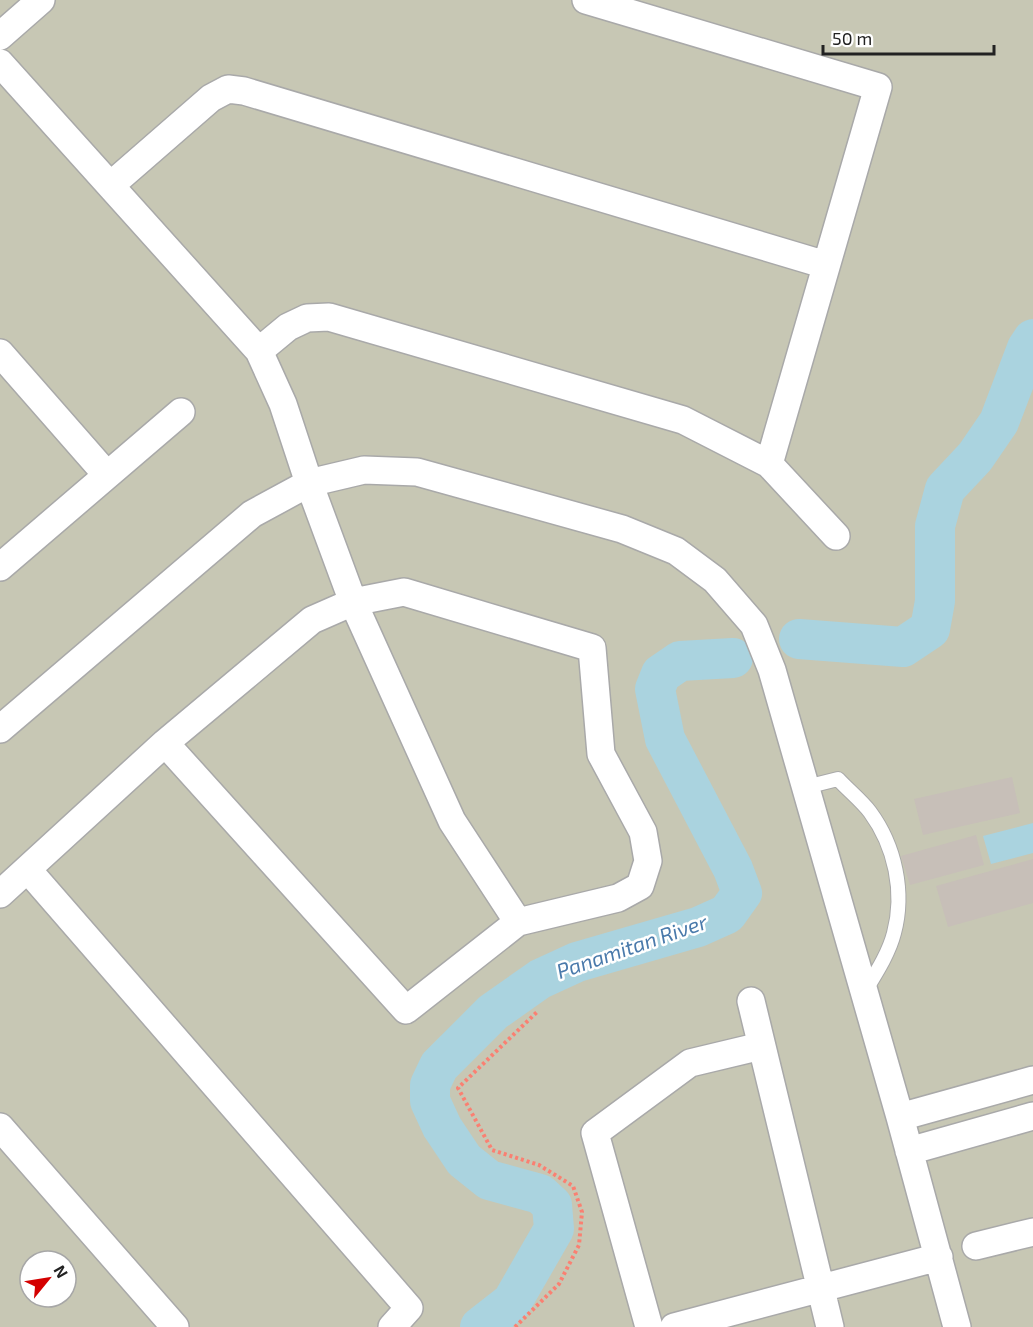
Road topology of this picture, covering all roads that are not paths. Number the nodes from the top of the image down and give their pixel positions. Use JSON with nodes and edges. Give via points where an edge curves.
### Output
{"nodes":[{"id":1,"x":41,"y":0,"type":"edge"},
{"id":2,"x":586,"y":0,"type":"edge"},
{"id":3,"x":0,"y":36,"type":"edge"},
{"id":4,"x":0,"y":63,"type":"edge"},
{"id":5,"x":111,"y":185,"type":"junction"},
{"id":6,"x":826,"y":265,"type":"junction"},
{"id":7,"x":259,"y":351,"type":"junction"},
{"id":8,"x":0,"y":353,"type":"edge"},
{"id":9,"x":181,"y":411,"type":"dead end"},
{"id":10,"x":769,"y":464,"type":"junction"},
{"id":11,"x":107,"y":476,"type":"junction"},
{"id":12,"x":309,"y":483,"type":"junction"},
{"id":13,"x":836,"y":536,"type":"dead end"},
{"id":14,"x":0,"y":567,"type":"edge"},
{"id":15,"x":353,"y":602,"type":"junction"},
{"id":16,"x":0,"y":729,"type":"edge"},
{"id":17,"x":165,"y":743,"type":"junction"},
{"id":18,"x":806,"y":787,"type":"junction"},
{"id":19,"x":28,"y":870,"type":"junction"},
{"id":20,"x":0,"y":894,"type":"edge"},
{"id":21,"x":518,"y":922,"type":"junction"},
{"id":22,"x":864,"y":992,"type":"junction"},
{"id":23,"x":751,"y":1001,"type":"dead end"},
{"id":24,"x":761,"y":1046,"type":"junction"},
{"id":25,"x":1033,"y":1080,"type":"edge"},
{"id":26,"x":1033,"y":1116,"type":"edge"},
{"id":27,"x":900,"y":1117,"type":"junction"},
{"id":28,"x":0,"y":1127,"type":"edge"},
{"id":29,"x":909,"y":1151,"type":"junction"},
{"id":30,"x":1033,"y":1232,"type":"edge"},
{"id":31,"x":976,"y":1246,"type":"dead end"},
{"id":32,"x":939,"y":1257,"type":"junction"},
{"id":33,"x":819,"y":1288,"type":"junction"},
{"id":34,"x":175,"y":1327,"type":"edge"},
{"id":35,"x":392,"y":1327,"type":"edge"},
{"id":36,"x":649,"y":1327,"type":"edge"},
{"id":37,"x":674,"y":1327,"type":"edge"},
{"id":38,"x":830,"y":1327,"type":"edge"},
{"id":39,"x":957,"y":1327,"type":"edge"}],
"edges":[{"from":1,"to":3,"type":"street"},
{"from":2,"to":6,"type":"street","via":[[878,87]]},
{"from":4,"to":5,"type":"street"},
{"from":5,"to":6,"type":"street","via":[[211,98],[228,89]]},
{"from":5,"to":7,"type":"street"},
{"from":6,"to":10,"type":"street"},
{"from":7,"to":10,"type":"street","via":[[288,327],[307,318],[329,317],[683,420]]},
{"from":7,"to":12,"type":"street","via":[[283,404]]},
{"from":8,"to":11,"type":"street"},
{"from":9,"to":11,"type":"street"},
{"from":10,"to":13,"type":"street"},
{"from":11,"to":14,"type":"street"},
{"from":12,"to":15,"type":"street"},
{"from":12,"to":16,"type":"street","via":[[252,514]]},
{"from":12,"to":18,"type":"street","via":[[364,470],[417,472],[622,529],[676,552],[716,580],[754,625],[772,670]]},
{"from":15,"to":17,"type":"street","via":[[312,620]]},
{"from":15,"to":21,"type":"street","via":[[452,821]]},
{"from":15,"to":21,"type":"street","via":[[404,592],[591,648],[601,754],[643,832],[648,861],[640,886],[618,898]]},
{"from":17,"to":19,"type":"street"},
{"from":17,"to":21,"type":"street","via":[[406,1010]]},
{"from":18,"to":22,"type":"street"},
{"from":18,"to":22,"type":"lane","via":[[838,779],[870,811],[891,850],[900,890],[894,934]]},
{"from":19,"to":20,"type":"street"},
{"from":19,"to":35,"type":"street","via":[[409,1308]]},
{"from":22,"to":27,"type":"street"},
{"from":23,"to":24,"type":"street"},
{"from":24,"to":33,"type":"street"},
{"from":24,"to":36,"type":"street","via":[[690,1063],[595,1133]]},
{"from":25,"to":27,"type":"street"},
{"from":26,"to":29,"type":"street"},
{"from":27,"to":29,"type":"street"},
{"from":28,"to":34,"type":"street"},
{"from":29,"to":32,"type":"street"},
{"from":30,"to":31,"type":"street"},
{"from":32,"to":33,"type":"street"},
{"from":32,"to":39,"type":"street"},
{"from":33,"to":37,"type":"street"},
{"from":33,"to":38,"type":"street"}]}
